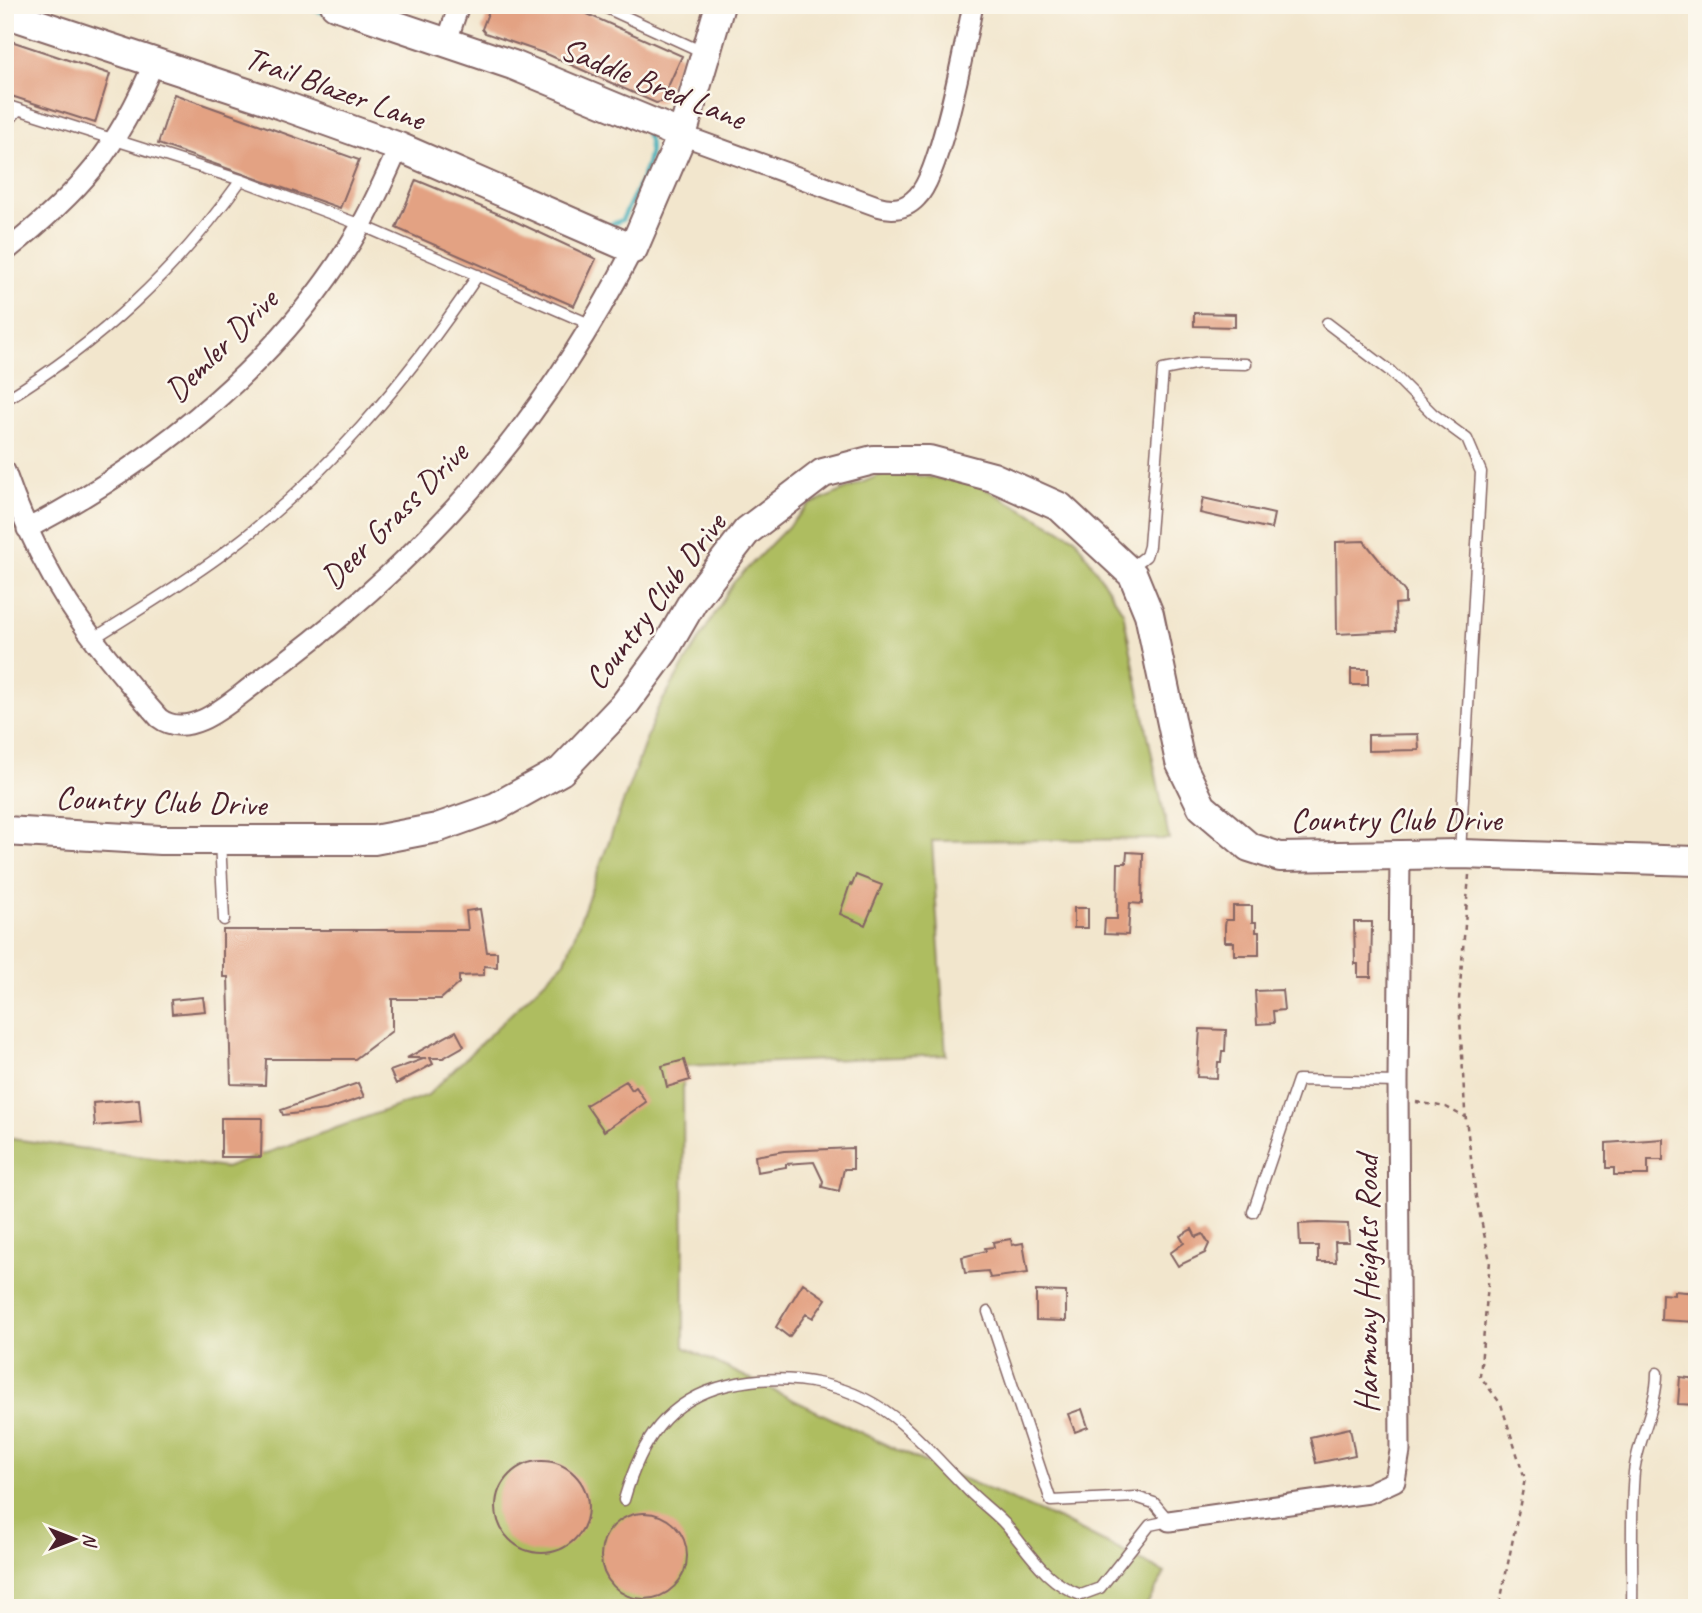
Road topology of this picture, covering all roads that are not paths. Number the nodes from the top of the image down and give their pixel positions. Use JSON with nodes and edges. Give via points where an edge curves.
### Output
{"nodes":[{"id":1,"x":335,"y":5,"type":"edge"},
{"id":2,"x":460,"y":5,"type":"edge"},
{"id":3,"x":600,"y":5,"type":"edge"},
{"id":4,"x":720,"y":5,"type":"edge"},
{"id":5,"x":973,"y":5,"type":"edge"},
{"id":6,"x":5,"y":13,"type":"edge"},
{"id":7,"x":447,"y":41,"type":"junction"},
{"id":8,"x":708,"y":55,"type":"junction"},
{"id":9,"x":154,"y":62,"type":"junction"},
{"id":10,"x":5,"y":105,"type":"edge"},
{"id":11,"x":18,"y":110,"type":"junction"},
{"id":12,"x":5,"y":124,"type":"edge"},
{"id":13,"x":682,"y":135,"type":"junction"},
{"id":14,"x":116,"y":141,"type":"junction"},
{"id":15,"x":399,"y":147,"type":"junction"},
{"id":16,"x":241,"y":180,"type":"junction"},
{"id":17,"x":361,"y":225,"type":"junction"},
{"id":18,"x":633,"y":249,"type":"junction"},
{"id":19,"x":5,"y":252,"type":"edge"},
{"id":20,"x":478,"y":275,"type":"junction"},
{"id":21,"x":1327,"y":323,"type":"dead end"},
{"id":22,"x":592,"y":325,"type":"junction"},
{"id":23,"x":1245,"y":364,"type":"dead end"},
{"id":24,"x":5,"y":400,"type":"edge"},
{"id":25,"x":5,"y":471,"type":"edge"},
{"id":26,"x":27,"y":529,"type":"junction"},
{"id":27,"x":1128,"y":570,"type":"junction"},
{"id":28,"x":91,"y":640,"type":"junction"},
{"id":29,"x":5,"y":831,"type":"edge"},
{"id":30,"x":220,"y":840,"type":"junction"},
{"id":31,"x":1465,"y":854,"type":"junction"},
{"id":32,"x":1400,"y":856,"type":"junction"},
{"id":33,"x":1697,"y":861,"type":"edge"},
{"id":34,"x":224,"y":920,"type":"dead end"},
{"id":35,"x":1398,"y":1082,"type":"junction"},
{"id":36,"x":1253,"y":1212,"type":"dead end"},
{"id":37,"x":988,"y":1312,"type":"dead end"},
{"id":38,"x":1657,"y":1373,"type":"dead end"},
{"id":39,"x":624,"y":1500,"type":"dead end"},
{"id":40,"x":1169,"y":1521,"type":"junction"},
{"id":41,"x":1632,"y":1608,"type":"edge"}],
"edges":[{"from":1,"to":7,"type":"street","name":"Saddle Bred Lane"},
{"from":2,"to":7,"type":"street"},
{"from":3,"to":8,"type":"lane"},
{"from":4,"to":8,"type":"street","name":"Deer Grass Drive"},
{"from":5,"to":13,"type":"street","name":"Saddle Bred Lane","via":[[930,175],[922,192],[905,206],[877,206]]},
{"from":6,"to":9,"type":"street","name":"Trail Blazer Lane"},
{"from":7,"to":13,"type":"street","name":"Saddle Bred Lane"},
{"from":8,"to":13,"type":"street","name":"Deer Grass Drive"},
{"from":9,"to":14,"type":"street"},
{"from":9,"to":15,"type":"street","name":"Trail Blazer Lane"},
{"from":10,"to":11,"type":"lane"},
{"from":11,"to":12,"type":"lane"},
{"from":11,"to":14,"type":"lane"},
{"from":13,"to":18,"type":"street","name":"Deer Grass Drive"},
{"from":14,"to":16,"type":"lane"},
{"from":14,"to":19,"type":"street","via":[[56,209]]},
{"from":15,"to":17,"type":"street","name":"Demler Drive"},
{"from":15,"to":18,"type":"street","name":"Trail Blazer Lane"},
{"from":16,"to":17,"type":"lane"},
{"from":16,"to":24,"type":"lane","via":[[149,291],[72,357]]},
{"from":17,"to":20,"type":"lane"},
{"from":17,"to":26,"type":"street","name":"Demler Drive","via":[[293,321],[237,381],[126,470]]},
{"from":18,"to":22,"type":"street","name":"Deer Grass Drive"},
{"from":20,"to":22,"type":"lane"},
{"from":20,"to":28,"type":"lane","via":[[386,401],[304,486],[222,555]]},
{"from":21,"to":31,"type":"lane","via":[[1467,439],[1481,472]]},
{"from":22,"to":28,"type":"street","name":"Deer Grass Drive","via":[[516,437],[418,550],[320,635],[212,714],[187,726],[165,722]]},
{"from":23,"to":27,"type":"lane","via":[[1199,363],[1163,370],[1149,546],[1146,556]]},
{"from":25,"to":26,"type":"street","name":"Deer Grass Drive"},
{"from":26,"to":28,"type":"street","name":"Deer Grass Drive"},
{"from":27,"to":30,"type":"street","name":"Country Club Drive","via":[[1060,507],[955,464],[873,460],[822,473],[747,531],[693,601],[625,704],[561,771],[496,807],[437,828],[374,840]]},
{"from":27,"to":32,"type":"street","name":"Country Club Drive","via":[[1149,614],[1180,762],[1202,807],[1249,847],[1280,857]]},
{"from":29,"to":30,"type":"street","name":"Country Club Drive"},
{"from":30,"to":34,"type":"lane"},
{"from":31,"to":32,"type":"street","name":"Country Club Drive"},
{"from":31,"to":33,"type":"street","name":"Country Club Drive"},
{"from":32,"to":35,"type":"street","name":"Harmony Heights Road"},
{"from":35,"to":36,"type":"lane","via":[[1298,1080]]},
{"from":35,"to":40,"type":"street","name":"Harmony Heights Road","via":[[1400,1451],[1395,1481],[1369,1493]]},
{"from":37,"to":40,"type":"lane","via":[[1051,1501],[1136,1497],[1154,1503]]},
{"from":38,"to":41,"type":"lane","via":[[1657,1390],[1640,1438],[1634,1473]]},
{"from":39,"to":40,"type":"lane","via":[[650,1438],[665,1416],[712,1389],[771,1377],[843,1389],[901,1422],[1064,1589],[1081,1595],[1100,1588],[1150,1525]]}]}
